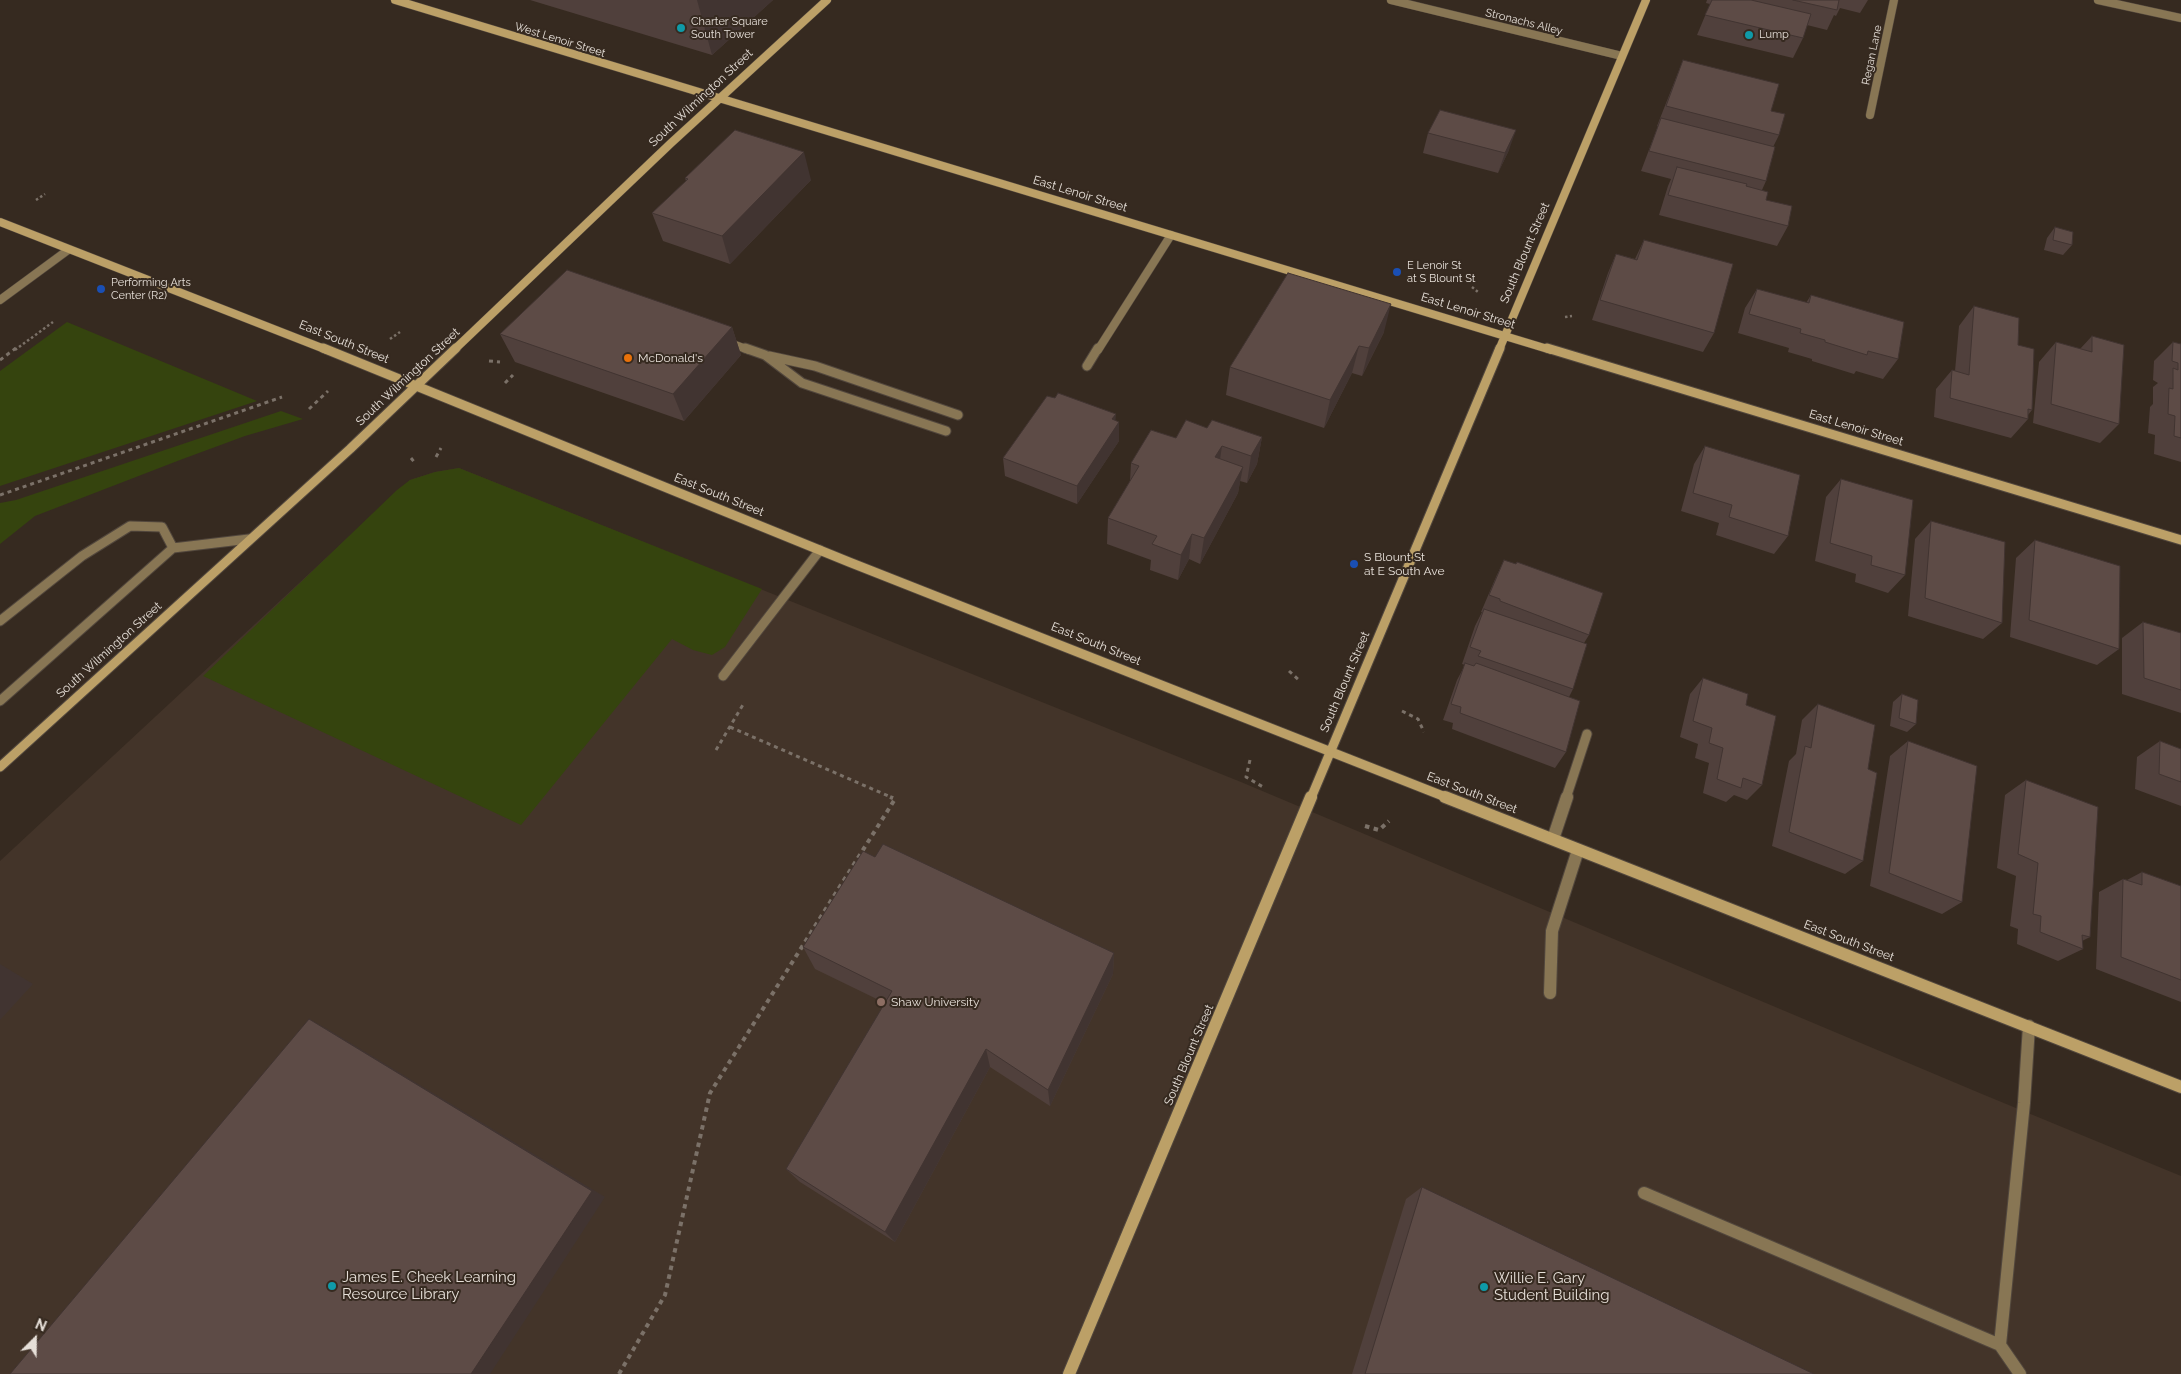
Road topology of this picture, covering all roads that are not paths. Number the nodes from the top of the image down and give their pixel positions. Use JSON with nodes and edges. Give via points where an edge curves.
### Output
{"nodes":[{"id":1,"x":396,"y":0,"type":"edge"},
{"id":2,"x":827,"y":0,"type":"edge"},
{"id":3,"x":1391,"y":0,"type":"edge"},
{"id":4,"x":1646,"y":0,"type":"edge"},
{"id":5,"x":1894,"y":0,"type":"edge"},
{"id":6,"x":2098,"y":0,"type":"edge"},
{"id":7,"x":2181,"y":18,"type":"edge"},
{"id":8,"x":1622,"y":56,"type":"junction"},
{"id":9,"x":719,"y":99,"type":"junction"},
{"id":10,"x":1870,"y":115,"type":"dead end"},
{"id":11,"x":1,"y":223,"type":"edge"},
{"id":12,"x":1171,"y":235,"type":"junction"},
{"id":13,"x":68,"y":250,"type":"junction"},
{"id":14,"x":0,"y":300,"type":"edge"},
{"id":15,"x":1505,"y":335,"type":"junction"},
{"id":16,"x":718,"y":338,"type":"edge"},
{"id":17,"x":765,"y":355,"type":"junction"},
{"id":18,"x":1087,"y":366,"type":"dead end"},
{"id":19,"x":415,"y":386,"type":"junction"},
{"id":20,"x":958,"y":415,"type":"dead end"},
{"id":21,"x":946,"y":430,"type":"dead end"},
{"id":22,"x":249,"y":539,"type":"junction"},
{"id":23,"x":2181,"y":540,"type":"edge"},
{"id":24,"x":173,"y":548,"type":"junction"},
{"id":25,"x":820,"y":550,"type":"junction"},
{"id":26,"x":0,"y":622,"type":"edge"},
{"id":27,"x":724,"y":676,"type":"dead end"},
{"id":28,"x":0,"y":701,"type":"edge"},
{"id":29,"x":1586,"y":734,"type":"dead end"},
{"id":30,"x":1330,"y":751,"type":"junction"},
{"id":31,"x":0,"y":767,"type":"edge"},
{"id":32,"x":1553,"y":839,"type":"junction"},
{"id":33,"x":1578,"y":850,"type":"junction"},
{"id":34,"x":1550,"y":994,"type":"dead end"},
{"id":35,"x":2029,"y":1026,"type":"junction"},
{"id":36,"x":2181,"y":1087,"type":"edge"},
{"id":37,"x":1644,"y":1193,"type":"dead end"},
{"id":38,"x":2000,"y":1345,"type":"junction"},
{"id":39,"x":1069,"y":1374,"type":"edge"},
{"id":40,"x":2020,"y":1374,"type":"edge"}],
"edges":[{"from":1,"to":9,"type":"main road","name":"West Lenoir Street"},
{"from":2,"to":9,"type":"main road","name":"South Wilmington Street"},
{"from":3,"to":8,"type":"street","name":"Stronachs Alley"},
{"from":4,"to":8,"type":"main road","name":"South Blount Street"},
{"from":5,"to":10,"type":"street","name":"Regan Lane"},
{"from":6,"to":7,"type":"street"},
{"from":8,"to":15,"type":"main road","name":"South Blount Street"},
{"from":9,"to":12,"type":"main road","name":"East Lenoir Street"},
{"from":9,"to":19,"type":"main road","name":"South Wilmington Street"},
{"from":11,"to":13,"type":"main road","name":"East South Street"},
{"from":12,"to":15,"type":"main road","name":"East Lenoir Street"},
{"from":12,"to":18,"type":"street"},
{"from":13,"to":14,"type":"street"},
{"from":13,"to":19,"type":"main road","name":"East South Street"},
{"from":15,"to":23,"type":"main road","name":"East Lenoir Street"},
{"from":15,"to":30,"type":"main road","name":"South Blount Street"},
{"from":16,"to":17,"type":"street"},
{"from":17,"to":20,"type":"street","via":[[815,366]]},
{"from":17,"to":21,"type":"street","via":[[802,382]]},
{"from":19,"to":22,"type":"main road","name":"South Wilmington Street"},
{"from":19,"to":25,"type":"main road","name":"East South Street"},
{"from":22,"to":24,"type":"street"},
{"from":22,"to":31,"type":"main road","name":"South Wilmington Street"},
{"from":24,"to":26,"type":"street","via":[[162,527],[130,526],[82,556]]},
{"from":24,"to":28,"type":"street"},
{"from":25,"to":27,"type":"street"},
{"from":25,"to":30,"type":"main road","name":"East South Street"},
{"from":29,"to":32,"type":"street"},
{"from":30,"to":32,"type":"main road","name":"East South Street"},
{"from":30,"to":39,"type":"main road","name":"South Blount Street"},
{"from":32,"to":33,"type":"main road","name":"East South Street"},
{"from":33,"to":34,"type":"street","via":[[1552,931]]},
{"from":33,"to":35,"type":"main road","name":"East South Street"},
{"from":35,"to":36,"type":"main road","name":"East South Street"},
{"from":35,"to":38,"type":"street"},
{"from":37,"to":38,"type":"street"},
{"from":38,"to":40,"type":"street"}]}
